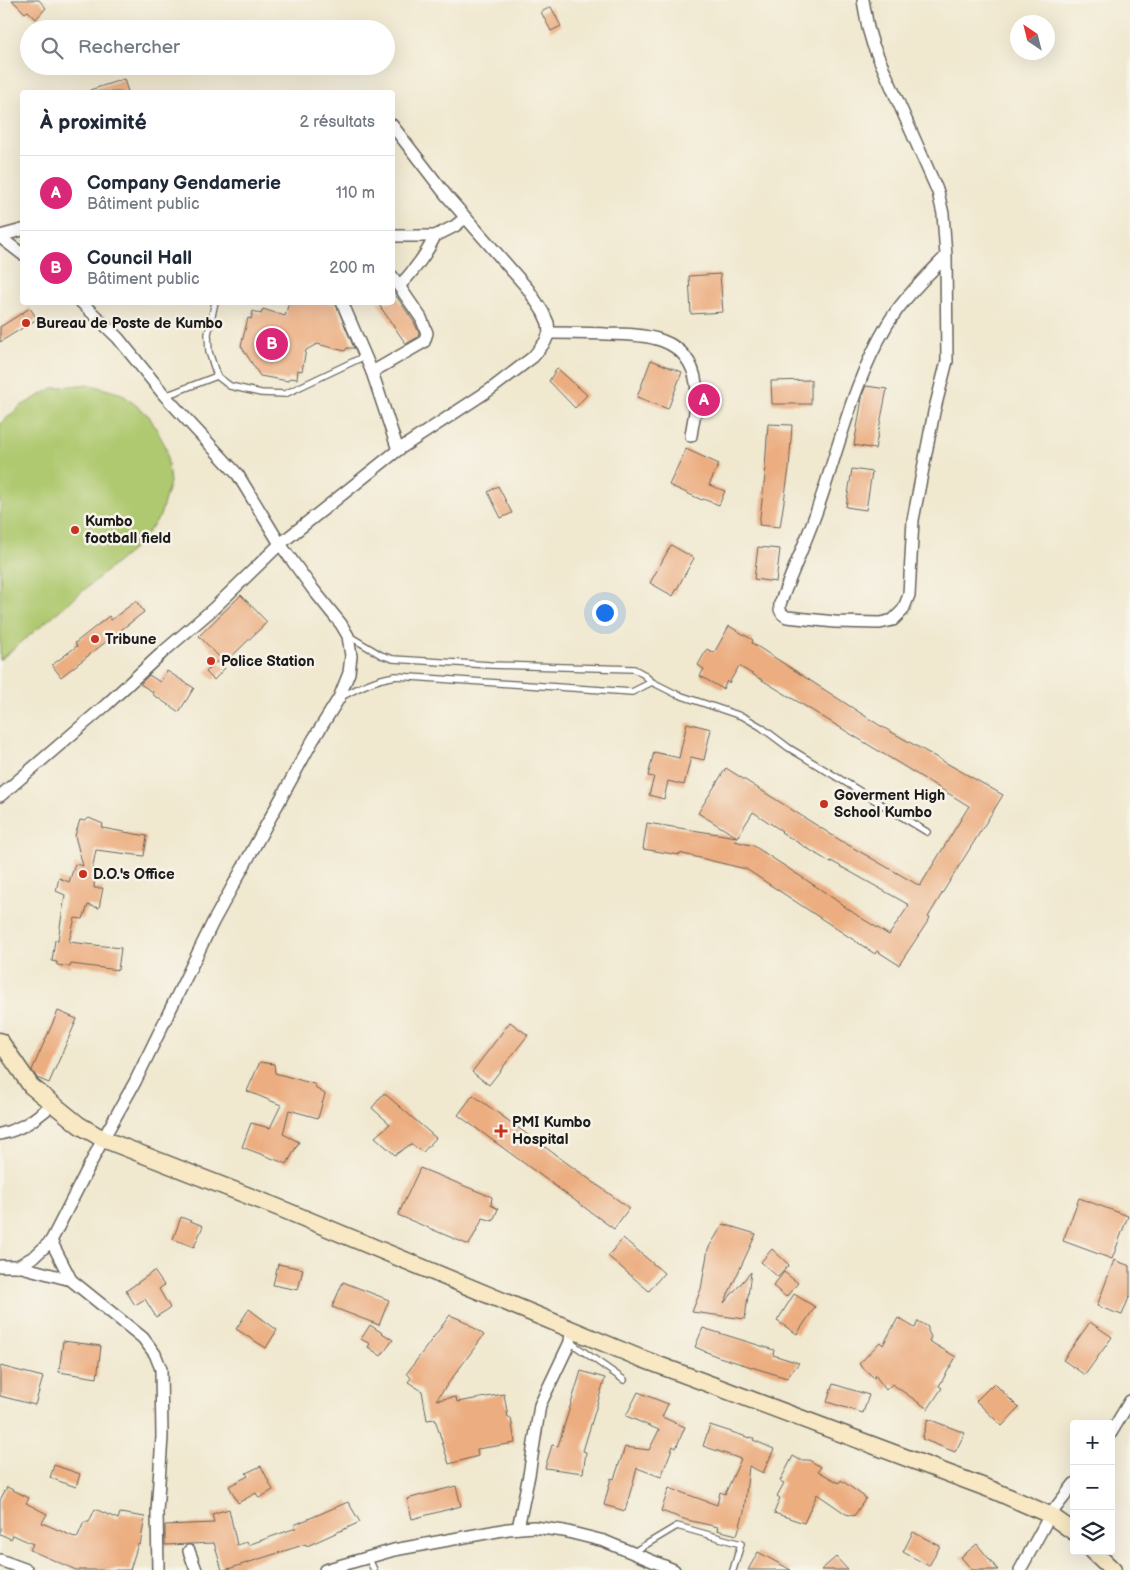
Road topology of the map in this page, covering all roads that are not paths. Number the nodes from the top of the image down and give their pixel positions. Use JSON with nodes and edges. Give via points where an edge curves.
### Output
{"nodes":[{"id":1,"x":863,"y":0,"type":"edge"},
{"id":2,"x":395,"y":129,"type":"edge"},
{"id":3,"x":466,"y":218,"type":"junction"},
{"id":4,"x":20,"y":231,"type":"edge"},
{"id":5,"x":0,"y":236,"type":"edge"},
{"id":6,"x":395,"y":236,"type":"edge"},
{"id":7,"x":436,"y":236,"type":"junction"},
{"id":8,"x":20,"y":252,"type":"edge"},
{"id":9,"x":946,"y":256,"type":"junction"},
{"id":10,"x":395,"y":280,"type":"edge"},
{"id":11,"x":399,"y":286,"type":"junction"},
{"id":12,"x":84,"y":305,"type":"edge"},
{"id":13,"x":214,"y":305,"type":"edge"},
{"id":14,"x":343,"y":305,"type":"edge"},
{"id":15,"x":549,"y":333,"type":"junction"},
{"id":16,"x":365,"y":356,"type":"junction"},
{"id":17,"x":372,"y":372,"type":"junction"},
{"id":18,"x":217,"y":376,"type":"junction"},
{"id":19,"x":165,"y":396,"type":"junction"},
{"id":20,"x":691,"y":436,"type":"dead end"},
{"id":21,"x":398,"y":450,"type":"junction"},
{"id":22,"x":280,"y":544,"type":"junction"},
{"id":23,"x":348,"y":636,"type":"junction"},
{"id":24,"x":652,"y":682,"type":"junction"},
{"id":25,"x":338,"y":698,"type":"junction"},
{"id":26,"x":0,"y":796,"type":"edge"},
{"id":27,"x":927,"y":832,"type":"dead end"},
{"id":28,"x":0,"y":1041,"type":"edge"},
{"id":29,"x":52,"y":1104,"type":"junction"},
{"id":30,"x":0,"y":1134,"type":"edge"},
{"id":31,"x":103,"y":1138,"type":"junction"},
{"id":32,"x":51,"y":1241,"type":"junction"},
{"id":33,"x":0,"y":1266,"type":"edge"},
{"id":34,"x":18,"y":1266,"type":"junction"},
{"id":35,"x":71,"y":1280,"type":"junction"},
{"id":36,"x":571,"y":1336,"type":"junction"},
{"id":37,"x":624,"y":1380,"type":"dead end"},
{"id":38,"x":1130,"y":1402,"type":"edge"},
{"id":39,"x":1115,"y":1426,"type":"edge"},
{"id":40,"x":1070,"y":1489,"type":"edge"},
{"id":41,"x":1050,"y":1516,"type":"junction"},
{"id":42,"x":518,"y":1528,"type":"junction"},
{"id":43,"x":1070,"y":1529,"type":"edge"},
{"id":44,"x":189,"y":1552,"type":"dead end"},
{"id":45,"x":632,"y":1553,"type":"junction"},
{"id":46,"x":1098,"y":1555,"type":"edge"},
{"id":47,"x":368,"y":1557,"type":"junction"},
{"id":48,"x":0,"y":1560,"type":"edge"},
{"id":49,"x":27,"y":1570,"type":"edge"},
{"id":50,"x":158,"y":1570,"type":"edge"},
{"id":51,"x":196,"y":1570,"type":"edge"},
{"id":52,"x":325,"y":1570,"type":"edge"},
{"id":53,"x":374,"y":1570,"type":"edge"},
{"id":54,"x":674,"y":1570,"type":"edge"},
{"id":55,"x":732,"y":1570,"type":"edge"},
{"id":56,"x":1020,"y":1570,"type":"edge"},
{"id":57,"x":1113,"y":1570,"type":"edge"}],
"edges":[{"from":1,"to":9,"type":"street","via":[[872,45],[938,192]]},
{"from":2,"to":3,"type":"street"},
{"from":3,"to":7,"type":"street"},
{"from":3,"to":15,"type":"street","via":[[528,288],[543,312]]},
{"from":4,"to":5,"type":"street"},
{"from":5,"to":8,"type":"street"},
{"from":6,"to":7,"type":"street"},
{"from":7,"to":11,"type":"street","via":[[414,272]]},
{"from":9,"to":9,"type":"street","via":[[946,361],[915,511],[909,595],[903,610],[893,620],[880,623],[835,622],[782,615],[780,604],[816,513],[859,380],[888,323]]},
{"from":10,"to":11,"type":"street"},
{"from":11,"to":17,"type":"street","via":[[421,318],[427,333],[424,342]]},
{"from":12,"to":19,"type":"street","via":[[118,338]]},
{"from":13,"to":18,"type":"lane","via":[[208,334],[209,352]]},
{"from":14,"to":16,"type":"street"},
{"from":15,"to":20,"type":"street","via":[[638,334],[653,337],[678,350],[688,360],[696,384]]},
{"from":15,"to":21,"type":"street","via":[[533,357],[491,389]]},
{"from":16,"to":17,"type":"street"},
{"from":16,"to":18,"type":"lane","via":[[285,394],[230,386]]},
{"from":17,"to":21,"type":"street"},
{"from":18,"to":19,"type":"lane"},
{"from":19,"to":22,"type":"street","via":[[238,475]]},
{"from":21,"to":22,"type":"street"},
{"from":22,"to":23,"type":"street"},
{"from":22,"to":26,"type":"street","via":[[213,609]]},
{"from":23,"to":24,"type":"lane","via":[[393,659],[634,670]]},
{"from":23,"to":25,"type":"street","via":[[349,673]]},
{"from":24,"to":25,"type":"lane","via":[[632,692],[396,676],[366,683]]},
{"from":24,"to":27,"type":"lane","via":[[676,694],[744,717]]},
{"from":25,"to":31,"type":"street","via":[[216,915],[135,1082]]},
{"from":28,"to":29,"type":"street","via":[[31,1086]]},
{"from":29,"to":30,"type":"street","via":[[29,1124]]},
{"from":29,"to":31,"type":"street"},
{"from":31,"to":32,"type":"street"},
{"from":31,"to":36,"type":"street","via":[[277,1207]]},
{"from":32,"to":34,"type":"street"},
{"from":32,"to":35,"type":"street"},
{"from":33,"to":34,"type":"street"},
{"from":34,"to":35,"type":"street"},
{"from":35,"to":50,"type":"street","via":[[143,1338],[161,1369]]},
{"from":36,"to":37,"type":"lane"},
{"from":36,"to":41,"type":"street","via":[[640,1358],[995,1491]]},
{"from":36,"to":42,"type":"street","via":[[540,1405]]},
{"from":38,"to":39,"type":"street"},
{"from":40,"to":41,"type":"street"},
{"from":41,"to":43,"type":"street"},
{"from":41,"to":56,"type":"street"},
{"from":42,"to":45,"type":"street","via":[[564,1531],[604,1541]]},
{"from":42,"to":47,"type":"street"},
{"from":44,"to":51,"type":"street"},
{"from":45,"to":54,"type":"street"},
{"from":45,"to":55,"type":"lane","via":[[677,1526],[740,1544]]},
{"from":46,"to":57,"type":"street"},
{"from":47,"to":52,"type":"street"},
{"from":47,"to":53,"type":"lane"},
{"from":48,"to":49,"type":"street"}]}
